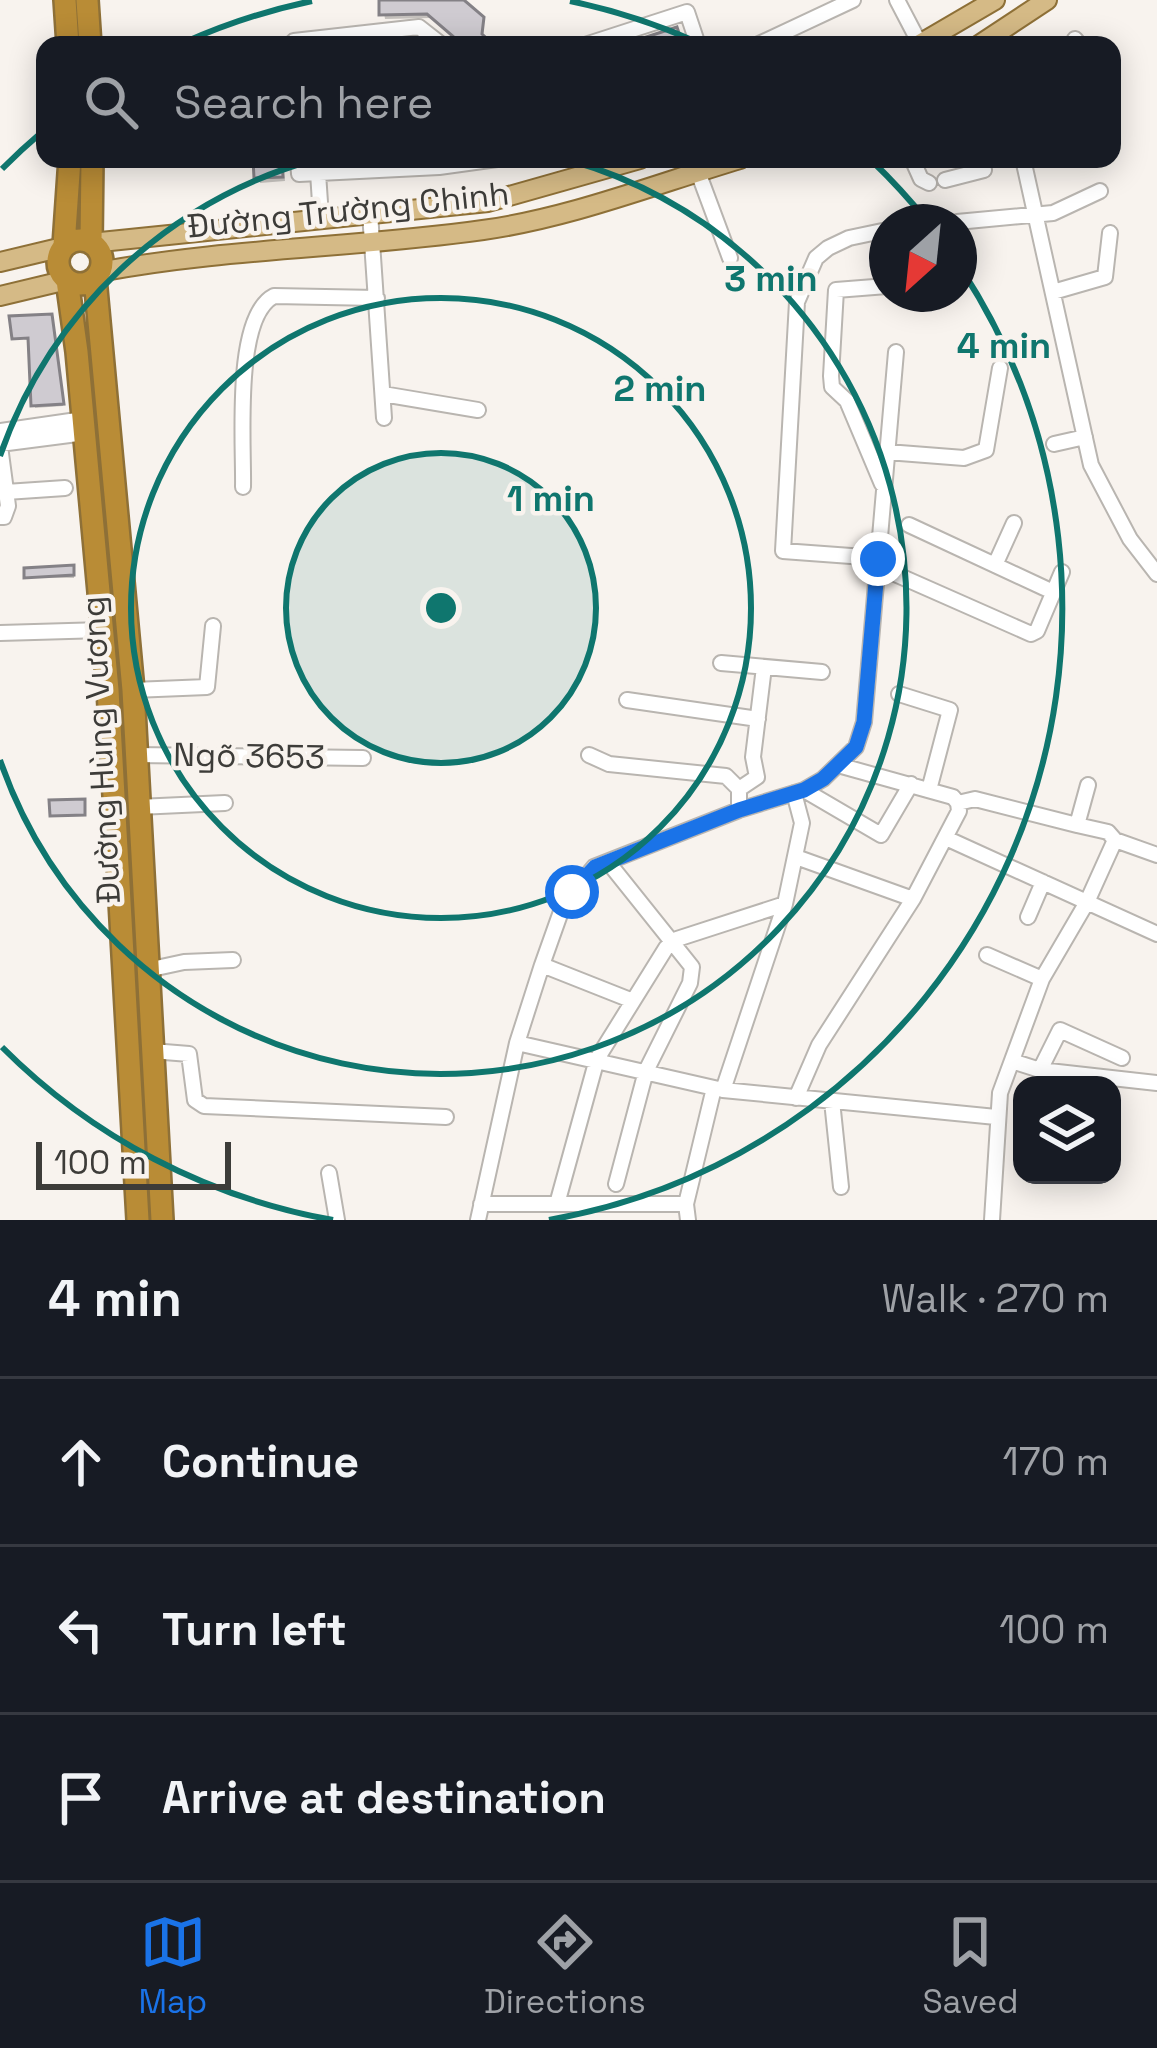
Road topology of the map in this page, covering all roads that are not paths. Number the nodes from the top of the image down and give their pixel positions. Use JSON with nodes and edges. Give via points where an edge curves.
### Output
{"nodes":[{"id":1,"x":65,"y":0,"type":"edge"},
{"id":2,"x":87,"y":0,"type":"edge"},
{"id":3,"x":853,"y":0,"type":"edge"},
{"id":4,"x":897,"y":0,"type":"edge"},
{"id":5,"x":985,"y":3,"type":"edge"},
{"id":6,"x":1034,"y":4,"type":"edge"},
{"id":7,"x":822,"y":7,"type":"edge"},
{"id":8,"x":67,"y":36,"type":"edge"},
{"id":9,"x":89,"y":36,"type":"edge"},
{"id":10,"x":386,"y":36,"type":"edge"},
{"id":11,"x":431,"y":36,"type":"edge"},
{"id":12,"x":613,"y":36,"type":"edge"},
{"id":13,"x":695,"y":36,"type":"edge"},
{"id":14,"x":772,"y":36,"type":"edge"},
{"id":15,"x":915,"y":36,"type":"edge"},
{"id":16,"x":932,"y":36,"type":"edge"},
{"id":17,"x":997,"y":36,"type":"edge"},
{"id":18,"x":69,"y":168,"type":"edge"},
{"id":19,"x":92,"y":168,"type":"edge"},
{"id":20,"x":299,"y":168,"type":"edge"},
{"id":21,"x":360,"y":168,"type":"edge"},
{"id":22,"x":608,"y":168,"type":"edge"},
{"id":23,"x":711,"y":168,"type":"edge"},
{"id":24,"x":916,"y":168,"type":"edge"},
{"id":25,"x":1025,"y":168,"type":"edge"},
{"id":26,"x":984,"y":170,"type":"dead end"},
{"id":27,"x":698,"y":172,"type":"junction"},
{"id":28,"x":317,"y":173,"type":"junction"},
{"id":29,"x":1100,"y":191,"type":"dead end"},
{"id":30,"x":370,"y":213,"type":"junction"},
{"id":31,"x":1036,"y":214,"type":"junction"},
{"id":32,"x":321,"y":217,"type":"junction"},
{"id":33,"x":977,"y":220,"type":"edge"},
{"id":34,"x":1110,"y":233,"type":"dead end"},
{"id":35,"x":869,"y":234,"type":"edge"},
{"id":36,"x":373,"y":241,"type":"junction"},
{"id":37,"x":91,"y":243,"type":"junction"},
{"id":38,"x":64,"y":246,"type":"junction"},
{"id":39,"x":730,"y":258,"type":"dead end"},
{"id":40,"x":0,"y":262,"type":"edge"},
{"id":41,"x":97,"y":275,"type":"junction"},
{"id":42,"x":67,"y":280,"type":"junction"},
{"id":43,"x":869,"y":287,"type":"edge"},
{"id":44,"x":1053,"y":292,"type":"junction"},
{"id":45,"x":0,"y":296,"type":"edge"},
{"id":46,"x":377,"y":298,"type":"junction"},
{"id":47,"x":896,"y":352,"type":"dead end"},
{"id":48,"x":1000,"y":368,"type":"dead end"},
{"id":49,"x":383,"y":394,"type":"junction"},
{"id":50,"x":478,"y":410,"type":"dead end"},
{"id":51,"x":384,"y":418,"type":"dead end"},
{"id":52,"x":84,"y":426,"type":"junction"},
{"id":53,"x":0,"y":431,"type":"edge"},
{"id":54,"x":1085,"y":437,"type":"junction"},
{"id":55,"x":1054,"y":444,"type":"dead end"},
{"id":56,"x":887,"y":452,"type":"junction"},
{"id":57,"x":1,"y":453,"type":"edge"},
{"id":58,"x":243,"y":487,"type":"dead end"},
{"id":59,"x":65,"y":488,"type":"dead end"},
{"id":60,"x":884,"y":488,"type":"junction"},
{"id":61,"x":6,"y":492,"type":"junction"},
{"id":62,"x":0,"y":517,"type":"edge"},
{"id":63,"x":1014,"y":523,"type":"dead end"},
{"id":64,"x":909,"y":525,"type":"dead end"},
{"id":65,"x":877,"y":562,"type":"junction"},
{"id":66,"x":995,"y":565,"type":"junction"},
{"id":67,"x":1062,"y":572,"type":"dead end"},
{"id":68,"x":1157,"y":574,"type":"edge"},
{"id":69,"x":1053,"y":592,"type":"junction"},
{"id":70,"x":213,"y":626,"type":"dead end"},
{"id":71,"x":103,"y":629,"type":"junction"},
{"id":72,"x":0,"y":633,"type":"edge"},
{"id":73,"x":721,"y":663,"type":"dead end"},
{"id":74,"x":764,"y":667,"type":"junction"},
{"id":75,"x":822,"y":672,"type":"dead end"},
{"id":76,"x":133,"y":690,"type":"junction"},
{"id":77,"x":899,"y":694,"type":"dead end"},
{"id":78,"x":627,"y":700,"type":"dead end"},
{"id":79,"x":758,"y":719,"type":"junction"},
{"id":80,"x":135,"y":755,"type":"junction"},
{"id":81,"x":589,"y":755,"type":"dead end"},
{"id":82,"x":363,"y":758,"type":"dead end"},
{"id":83,"x":838,"y":765,"type":"junction"},
{"id":84,"x":911,"y":784,"type":"junction"},
{"id":85,"x":1088,"y":785,"type":"dead end"},
{"id":86,"x":739,"y":789,"type":"junction"},
{"id":87,"x":929,"y":790,"type":"junction"},
{"id":88,"x":799,"y":792,"type":"junction"},
{"id":89,"x":958,"y":802,"type":"junction"},
{"id":90,"x":225,"y":803,"type":"dead end"},
{"id":91,"x":138,"y":807,"type":"junction"},
{"id":92,"x":739,"y":810,"type":"junction"},
{"id":93,"x":1077,"y":825,"type":"junction"},
{"id":94,"x":948,"y":838,"type":"junction"},
{"id":95,"x":1115,"y":840,"type":"junction"},
{"id":96,"x":1157,"y":855,"type":"edge"},
{"id":97,"x":796,"y":857,"type":"junction"},
{"id":98,"x":608,"y":862,"type":"junction"},
{"id":99,"x":1043,"y":882,"type":"junction"},
{"id":100,"x":913,"y":899,"type":"junction"},
{"id":101,"x":1087,"y":902,"type":"junction"},
{"id":102,"x":785,"y":904,"type":"junction"},
{"id":103,"x":1028,"y":917,"type":"dead end"},
{"id":104,"x":1157,"y":934,"type":"edge"},
{"id":105,"x":672,"y":942,"type":"junction"},
{"id":106,"x":987,"y":955,"type":"dead end"},
{"id":107,"x":233,"y":960,"type":"dead end"},
{"id":108,"x":542,"y":965,"type":"junction"},
{"id":109,"x":148,"y":970,"type":"junction"},
{"id":110,"x":1042,"y":979,"type":"junction"},
{"id":111,"x":633,"y":1001,"type":"junction"},
{"id":112,"x":517,"y":1043,"type":"junction"},
{"id":113,"x":152,"y":1051,"type":"junction"},
{"id":114,"x":1122,"y":1058,"type":"dead end"},
{"id":115,"x":597,"y":1059,"type":"junction"},
{"id":116,"x":1012,"y":1061,"type":"junction"},
{"id":117,"x":1040,"y":1070,"type":"junction"},
{"id":118,"x":646,"y":1071,"type":"junction"},
{"id":119,"x":1157,"y":1084,"type":"edge"},
{"id":120,"x":718,"y":1089,"type":"junction"},
{"id":121,"x":796,"y":1098,"type":"junction"},
{"id":122,"x":832,"y":1101,"type":"junction"},
{"id":123,"x":446,"y":1117,"type":"dead end"},
{"id":124,"x":996,"y":1117,"type":"junction"},
{"id":125,"x":329,"y":1173,"type":"dead end"},
{"id":126,"x":616,"y":1184,"type":"dead end"},
{"id":127,"x":841,"y":1186,"type":"dead end"},
{"id":128,"x":482,"y":1204,"type":"junction"},
{"id":129,"x":557,"y":1204,"type":"junction"},
{"id":130,"x":514,"y":1212,"type":"edge"},
{"id":131,"x":635,"y":1212,"type":"edge"},
{"id":132,"x":687,"y":1212,"type":"edge"},
{"id":133,"x":138,"y":1220,"type":"edge"},
{"id":134,"x":162,"y":1220,"type":"edge"},
{"id":135,"x":338,"y":1220,"type":"edge"},
{"id":136,"x":478,"y":1220,"type":"edge"},
{"id":137,"x":992,"y":1220,"type":"edge"}],
"edges":[{"from":1,"to":8,"type":"highway"},
{"from":2,"to":9,"type":"highway"},
{"from":3,"to":7,"type":"street"},
{"from":4,"to":15,"type":"street"},
{"from":5,"to":16,"type":"main road"},
{"from":6,"to":17,"type":"main road"},
{"from":7,"to":14,"type":"street"},
{"from":10,"to":11,"type":"street","via":[[419,26]]},
{"from":12,"to":13,"type":"street","via":[[687,12]]},
{"from":18,"to":38,"type":"highway"},
{"from":19,"to":37,"type":"highway"},
{"from":20,"to":28,"type":"street"},
{"from":21,"to":28,"type":"street"},
{"from":22,"to":30,"type":"main road","name":"Đường Trường Chinh","via":[[488,202]]},
{"from":23,"to":27,"type":"main road","name":"Đường Trường Chinh"},
{"from":24,"to":26,"type":"street","via":[[921,179],[937,182]]},
{"from":25,"to":31,"type":"street"},
{"from":27,"to":36,"type":"main road","name":"Đường Trường Chinh","via":[[491,229]]},
{"from":27,"to":39,"type":"street"},
{"from":28,"to":32,"type":"street"},
{"from":29,"to":31,"type":"street"},
{"from":30,"to":32,"type":"main road","name":"Đường Trường Chinh"},
{"from":30,"to":36,"type":"street"},
{"from":31,"to":33,"type":"street"},
{"from":31,"to":44,"type":"street"},
{"from":32,"to":37,"type":"main road","name":"Đường Trường Chinh"},
{"from":34,"to":44,"type":"street","via":[[1105,277]]},
{"from":35,"to":65,"type":"street","via":[[816,258],[797,302],[784,551]]},
{"from":36,"to":41,"type":"main road","name":"Đường Trường Chinh","via":[[191,257]]},
{"from":36,"to":46,"type":"street"},
{"from":37,"to":38,"type":"highway"},
{"from":37,"to":41,"type":"highway","via":[[101,256]]},
{"from":38,"to":40,"type":"main road"},
{"from":38,"to":42,"type":"highway","via":[[58,267]]},
{"from":41,"to":42,"type":"highway","via":[[81,284]]},
{"from":41,"to":76,"type":"highway","name":"Đường Hùng Vương"},
{"from":42,"to":45,"type":"main road"},
{"from":42,"to":52,"type":"highway","name":"Đường Hùng Vương"},
{"from":43,"to":60,"type":"street","via":[[836,290],[831,376]]},
{"from":44,"to":54,"type":"street"},
{"from":46,"to":49,"type":"street"},
{"from":46,"to":58,"type":"street","via":[[274,296],[258,309],[246,357]]},
{"from":47,"to":56,"type":"street"},
{"from":48,"to":56,"type":"street","via":[[986,450],[964,458]]},
{"from":49,"to":50,"type":"street"},
{"from":49,"to":51,"type":"street"},
{"from":52,"to":53,"type":"street"},
{"from":52,"to":57,"type":"street"},
{"from":52,"to":71,"type":"highway","name":"Đường Hùng Vương"},
{"from":54,"to":55,"type":"street"},
{"from":54,"to":68,"type":"street","via":[[1097,481]]},
{"from":56,"to":60,"type":"street"},
{"from":57,"to":61,"type":"street"},
{"from":59,"to":61,"type":"street"},
{"from":60,"to":65,"type":"street"},
{"from":61,"to":62,"type":"street"},
{"from":63,"to":66,"type":"street"},
{"from":64,"to":66,"type":"street"},
{"from":65,"to":69,"type":"street","via":[[1031,634]]},
{"from":65,"to":83,"type":"street","via":[[864,722],[856,747]]},
{"from":66,"to":69,"type":"street"},
{"from":67,"to":69,"type":"street"},
{"from":70,"to":76,"type":"street","via":[[207,687]]},
{"from":71,"to":72,"type":"street"},
{"from":71,"to":133,"type":"highway","name":"Đường Hùng Vương"},
{"from":73,"to":74,"type":"street"},
{"from":74,"to":75,"type":"street"},
{"from":74,"to":79,"type":"street"},
{"from":76,"to":80,"type":"highway","name":"Đường Hùng Vương"},
{"from":77,"to":87,"type":"street","via":[[950,710]]},
{"from":78,"to":79,"type":"street"},
{"from":79,"to":86,"type":"street","via":[[757,777]]},
{"from":80,"to":82,"type":"street","name":"Ngõ 3653"},
{"from":80,"to":91,"type":"highway","name":"Đường Hùng Vương"},
{"from":81,"to":86,"type":"street","via":[[726,776]]},
{"from":83,"to":84,"type":"street"},
{"from":83,"to":88,"type":"street"},
{"from":84,"to":87,"type":"street"},
{"from":84,"to":88,"type":"street","via":[[881,835]]},
{"from":85,"to":93,"type":"street"},
{"from":86,"to":92,"type":"street"},
{"from":87,"to":89,"type":"street"},
{"from":88,"to":92,"type":"street"},
{"from":88,"to":97,"type":"street"},
{"from":89,"to":93,"type":"street"},
{"from":89,"to":94,"type":"street"},
{"from":90,"to":91,"type":"street"},
{"from":91,"to":109,"type":"highway","name":"Đường Hùng Vương"},
{"from":92,"to":98,"type":"street"},
{"from":93,"to":95,"type":"street"},
{"from":94,"to":99,"type":"street"},
{"from":94,"to":100,"type":"street"},
{"from":95,"to":96,"type":"street"},
{"from":95,"to":101,"type":"street"},
{"from":97,"to":100,"type":"street"},
{"from":97,"to":102,"type":"street"},
{"from":98,"to":105,"type":"street"},
{"from":98,"to":108,"type":"street","via":[[564,903]]},
{"from":99,"to":101,"type":"street"},
{"from":99,"to":103,"type":"street"},
{"from":100,"to":121,"type":"street","via":[[819,1046]]},
{"from":101,"to":104,"type":"street"},
{"from":101,"to":110,"type":"street"},
{"from":102,"to":105,"type":"street"},
{"from":102,"to":120,"type":"street"},
{"from":105,"to":111,"type":"street"},
{"from":105,"to":118,"type":"street","via":[[688,958],[690,982]]},
{"from":106,"to":110,"type":"street"},
{"from":107,"to":109,"type":"street"},
{"from":108,"to":111,"type":"street"},
{"from":108,"to":112,"type":"street"},
{"from":109,"to":113,"type":"highway","name":"Đường Hùng Vương"},
{"from":110,"to":116,"type":"street"},
{"from":111,"to":115,"type":"street"},
{"from":112,"to":115,"type":"street"},
{"from":112,"to":128,"type":"street"},
{"from":113,"to":123,"type":"street","via":[[189,1054],[195,1100],[204,1106]]},
{"from":113,"to":134,"type":"highway","name":"Đường Hùng Vương"},
{"from":114,"to":117,"type":"street","via":[[1060,1030]]},
{"from":115,"to":118,"type":"street"},
{"from":115,"to":129,"type":"street"},
{"from":116,"to":117,"type":"street"},
{"from":116,"to":124,"type":"street"},
{"from":117,"to":119,"type":"street"},
{"from":118,"to":120,"type":"street"},
{"from":118,"to":126,"type":"street"},
{"from":120,"to":121,"type":"street"},
{"from":120,"to":132,"type":"street"},
{"from":121,"to":122,"type":"street"},
{"from":122,"to":124,"type":"street"},
{"from":122,"to":127,"type":"street"},
{"from":124,"to":137,"type":"street"},
{"from":125,"to":135,"type":"street"},
{"from":128,"to":130,"type":"street"},
{"from":128,"to":136,"type":"street"},
{"from":129,"to":130,"type":"street"},
{"from":129,"to":131,"type":"street"},
{"from":131,"to":132,"type":"street"}]}
